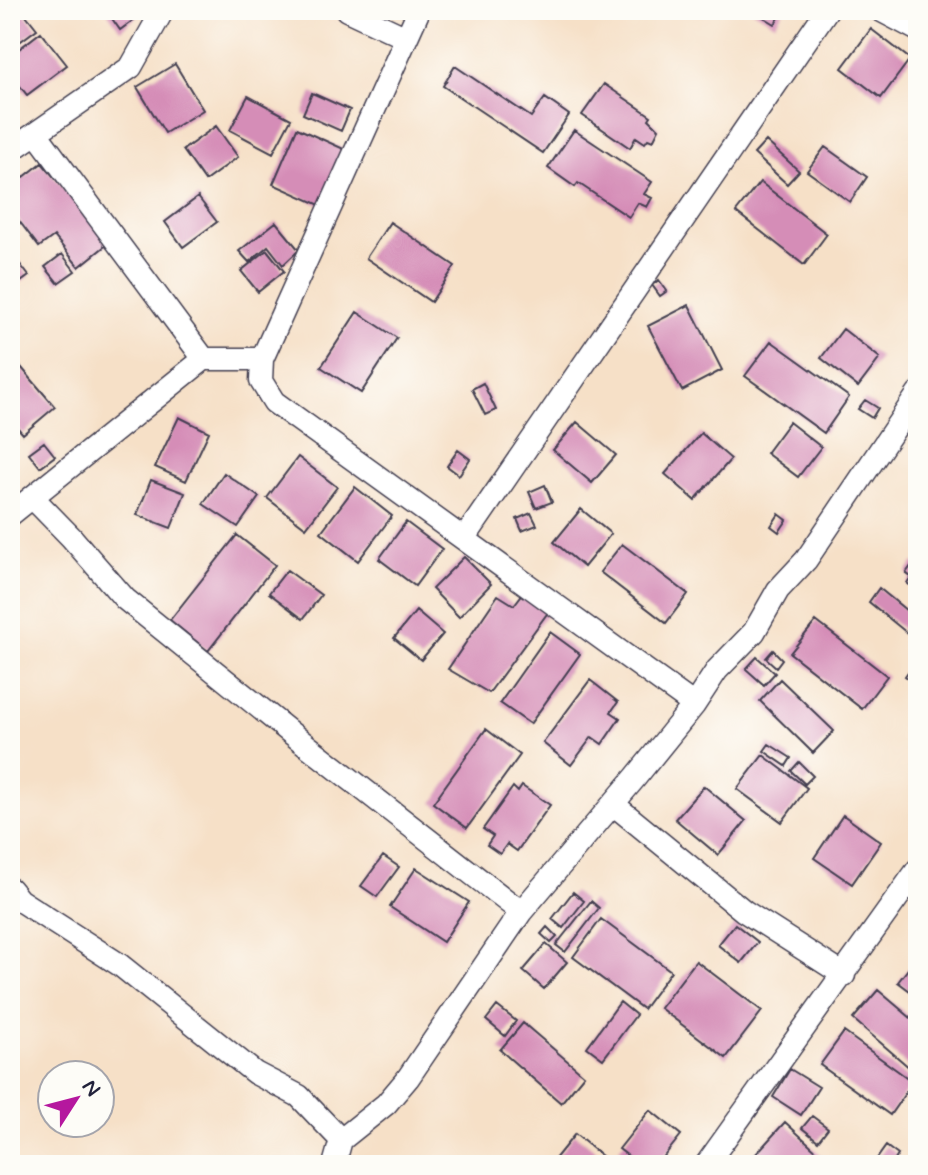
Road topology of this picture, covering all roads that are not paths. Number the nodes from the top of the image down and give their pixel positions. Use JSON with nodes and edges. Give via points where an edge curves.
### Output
{"nodes":[{"id":1,"x":163,"y":10,"type":"edge"},
{"id":2,"x":347,"y":10,"type":"edge"},
{"id":3,"x":419,"y":10,"type":"edge"},
{"id":4,"x":827,"y":10,"type":"edge"},
{"id":5,"x":880,"y":10,"type":"edge"},
{"id":6,"x":918,"y":30,"type":"edge"},
{"id":7,"x":398,"y":34,"type":"dead end"},
{"id":8,"x":36,"y":133,"type":"junction"},
{"id":9,"x":10,"y":151,"type":"edge"},
{"id":10,"x":204,"y":359,"type":"junction"},
{"id":11,"x":262,"y":359,"type":"junction"},
{"id":12,"x":918,"y":394,"type":"edge"},
{"id":13,"x":33,"y":498,"type":"junction"},
{"id":14,"x":10,"y":515,"type":"edge"},
{"id":15,"x":464,"y":539,"type":"junction"},
{"id":16,"x":694,"y":705,"type":"junction"},
{"id":17,"x":613,"y":804,"type":"junction"},
{"id":18,"x":918,"y":869,"type":"edge"},
{"id":19,"x":10,"y":889,"type":"edge"},
{"id":20,"x":521,"y":912,"type":"junction"},
{"id":21,"x":844,"y":975,"type":"junction"},
{"id":22,"x":341,"y":1140,"type":"junction"},
{"id":23,"x":334,"y":1165,"type":"edge"},
{"id":24,"x":706,"y":1165,"type":"edge"}],
"edges":[{"from":1,"to":8,"type":"street","via":[[131,67]]},
{"from":2,"to":7,"type":"street"},
{"from":3,"to":11,"type":"street"},
{"from":4,"to":15,"type":"street"},
{"from":5,"to":6,"type":"street"},
{"from":8,"to":9,"type":"street"},
{"from":8,"to":10,"type":"street"},
{"from":10,"to":11,"type":"street"},
{"from":10,"to":13,"type":"street"},
{"from":11,"to":15,"type":"street","via":[[261,381],[274,402]]},
{"from":12,"to":16,"type":"street","via":[[806,560]]},
{"from":13,"to":14,"type":"street"},
{"from":13,"to":20,"type":"street","via":[[125,599]]},
{"from":15,"to":16,"type":"street"},
{"from":16,"to":17,"type":"street"},
{"from":17,"to":20,"type":"street"},
{"from":17,"to":21,"type":"street","via":[[744,911]]},
{"from":18,"to":21,"type":"street"},
{"from":19,"to":22,"type":"street","via":[[120,965],[255,1073],[299,1096]]},
{"from":20,"to":22,"type":"street","via":[[408,1078],[386,1104]]},
{"from":21,"to":24,"type":"street"},
{"from":22,"to":23,"type":"street"}]}
